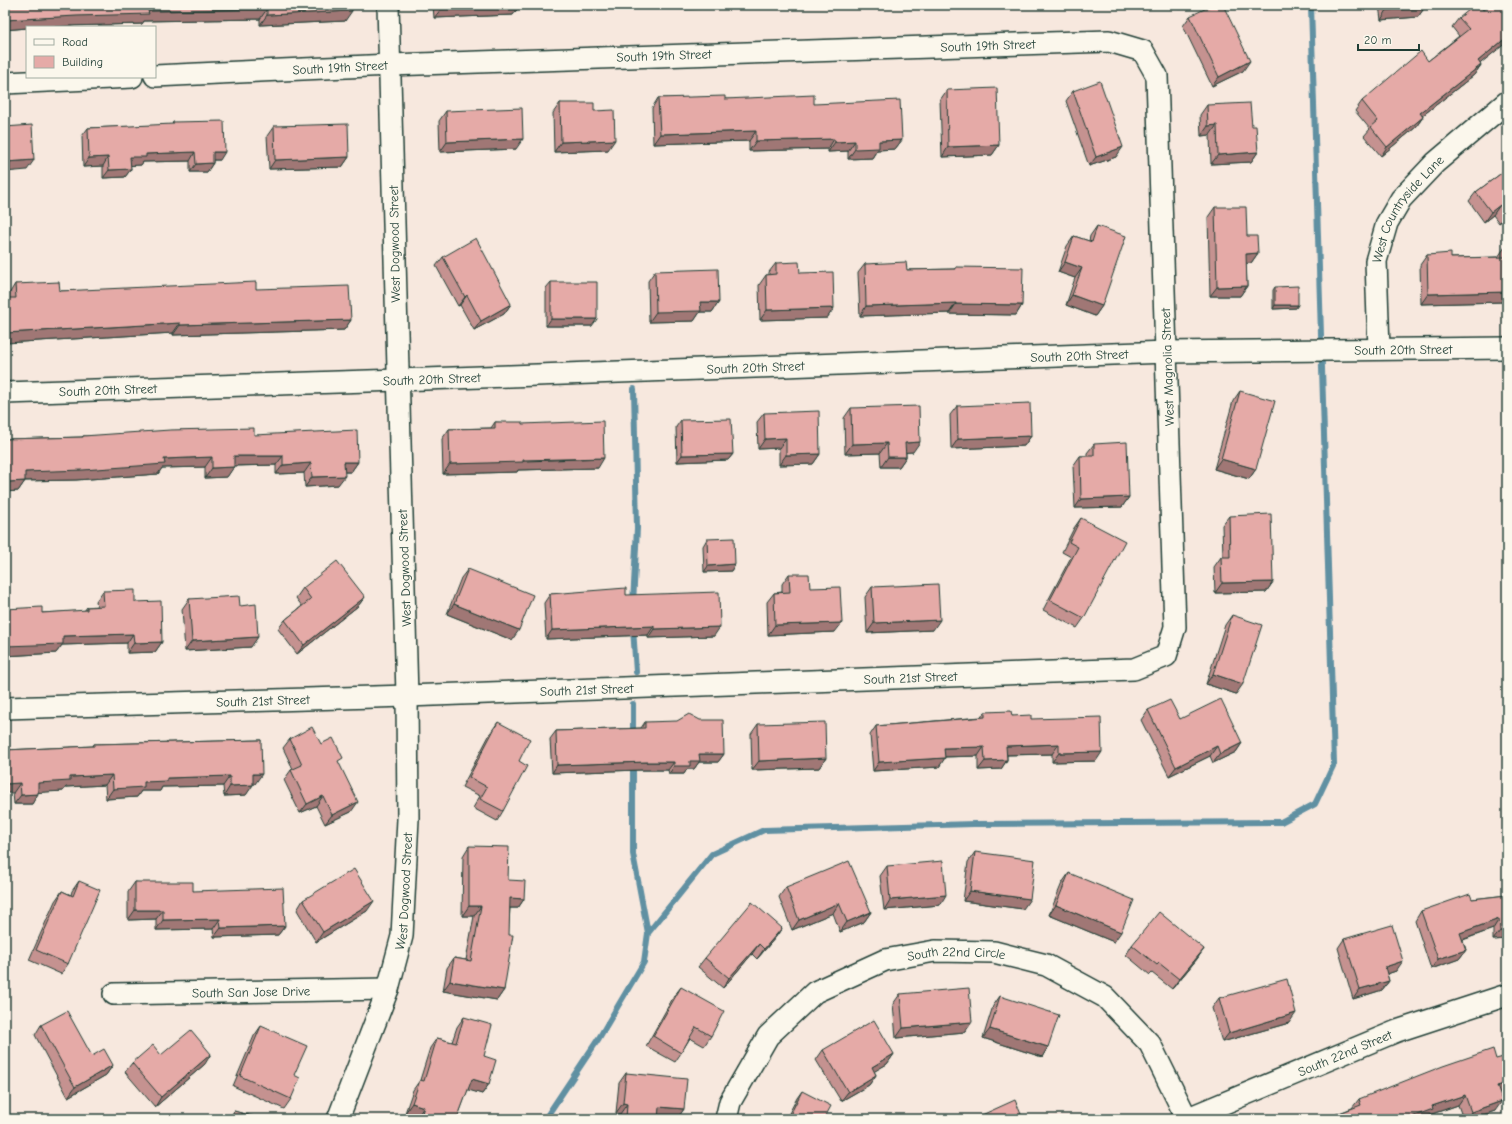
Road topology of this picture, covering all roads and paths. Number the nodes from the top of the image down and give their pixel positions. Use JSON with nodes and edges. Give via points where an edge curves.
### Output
{"nodes":[{"id":1,"x":388,"y":5,"type":"edge"},
{"id":2,"x":390,"y":65,"type":"junction"},
{"id":3,"x":156,"y":76,"type":"edge"},
{"id":4,"x":1157,"y":76,"type":"joint"},
{"id":5,"x":111,"y":78,"type":"edge"},
{"id":6,"x":5,"y":83,"type":"edge"},
{"id":7,"x":1507,"y":102,"type":"edge"},
{"id":8,"x":1507,"y":348,"type":"edge"},
{"id":9,"x":1379,"y":349,"type":"junction"},
{"id":10,"x":1167,"y":352,"type":"junction"},
{"id":11,"x":398,"y":380,"type":"junction"},
{"id":12,"x":5,"y":393,"type":"edge"},
{"id":13,"x":1166,"y":656,"type":"joint"},
{"id":14,"x":407,"y":696,"type":"junction"},
{"id":15,"x":5,"y":708,"type":"edge"},
{"id":16,"x":388,"y":989,"type":"junction"},
{"id":17,"x":114,"y":994,"type":"dead end"},
{"id":18,"x":1507,"y":995,"type":"edge"},
{"id":19,"x":338,"y":1119,"type":"edge"},
{"id":20,"x":726,"y":1119,"type":"edge"},
{"id":21,"x":1186,"y":1119,"type":"edge"}],
"edges":[{"from":1,"to":2,"type":"street","name":"West Dogwood Street"},
{"from":2,"to":3,"type":"street","name":"South 19th Street"},
{"from":2,"to":4,"type":"street","name":"South 19th Street","via":[[1109,40],[1143,51]]},
{"from":2,"to":11,"type":"street","name":"West Dogwood Street"},
{"from":4,"to":10,"type":"street","name":"West Magnolia Street"},
{"from":5,"to":6,"type":"street"},
{"from":7,"to":9,"type":"street","name":"West Countryside Lane","via":[[1435,163],[1401,199],[1387,223],[1376,261]]},
{"from":8,"to":9,"type":"street","name":"South 20th Street"},
{"from":9,"to":10,"type":"street","name":"South 20th Street"},
{"from":10,"to":11,"type":"street","name":"South 20th Street"},
{"from":10,"to":13,"type":"street","name":"West Magnolia Street","via":[[1176,627]]},
{"from":11,"to":12,"type":"street","name":"South 20th Street"},
{"from":11,"to":14,"type":"street","name":"West Dogwood Street"},
{"from":13,"to":14,"type":"street","name":"South 21st Street","via":[[1134,669]]},
{"from":14,"to":15,"type":"street","name":"South 21st Street"},
{"from":14,"to":16,"type":"street","name":"West Dogwood Street","via":[[408,819],[402,936]]},
{"from":16,"to":17,"type":"street","name":"South San Jose Drive"},
{"from":16,"to":19,"type":"street","name":"West Dogwood Street"},
{"from":18,"to":21,"type":"street","name":"South 22nd Street","via":[[1397,1031]]},
{"from":20,"to":21,"type":"street","name":"South 22nd Circle","via":[[730,1102],[768,1036],[815,992],[884,960],[935,951],[994,952],[1046,965],[1105,996],[1150,1044]]}]}
